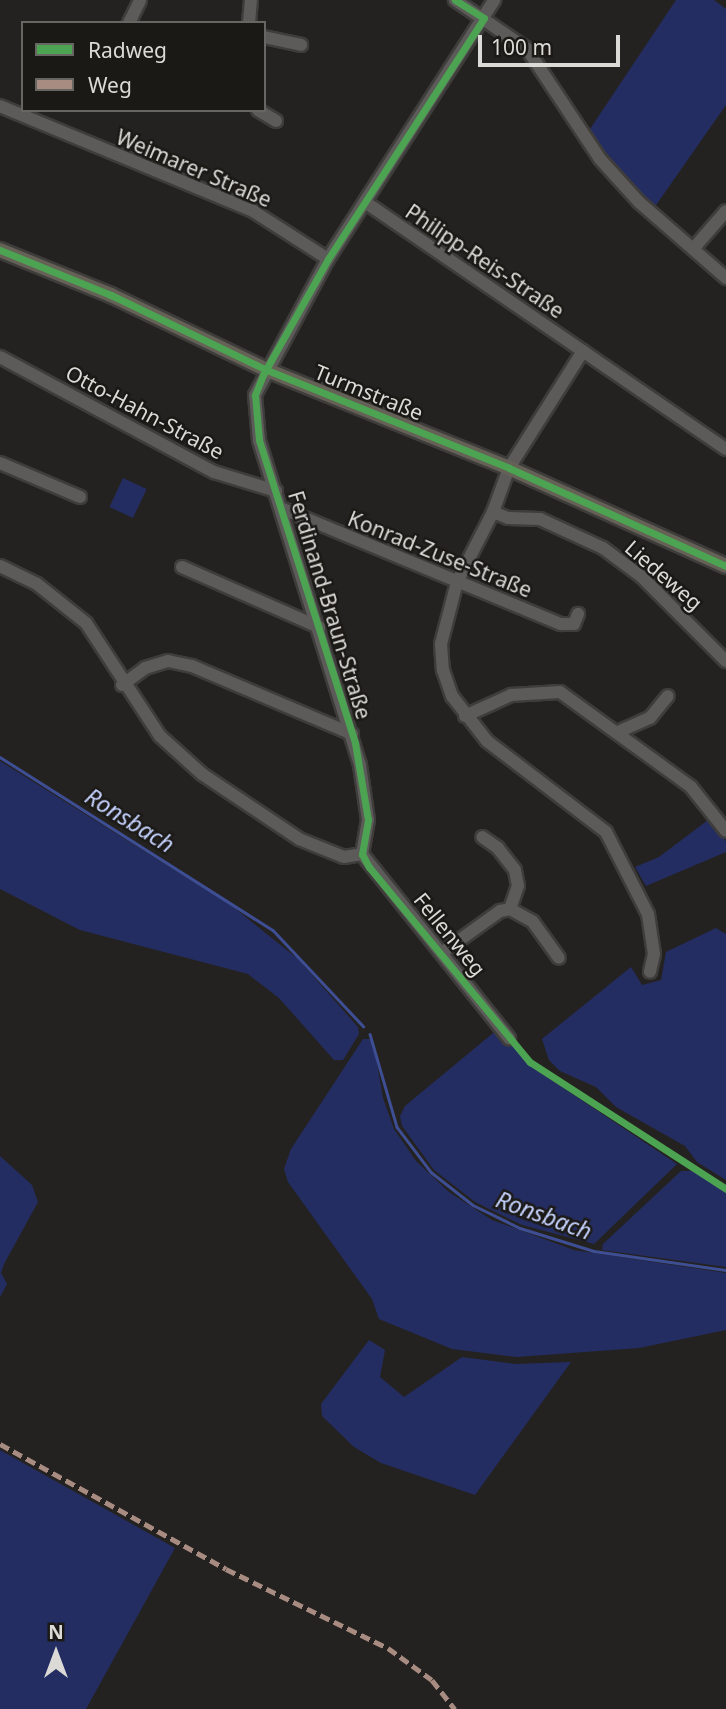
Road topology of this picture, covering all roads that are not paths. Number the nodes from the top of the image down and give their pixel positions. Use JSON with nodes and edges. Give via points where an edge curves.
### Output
{"nodes":[{"id":1,"x":140,"y":0,"type":"edge"},
{"id":2,"x":251,"y":0,"type":"edge"},
{"id":3,"x":455,"y":0,"type":"edge"},
{"id":4,"x":495,"y":0,"type":"edge"},
{"id":5,"x":484,"y":18,"type":"junction"},
{"id":6,"x":130,"y":21,"type":"edge"},
{"id":7,"x":249,"y":21,"type":"edge"},
{"id":8,"x":266,"y":37,"type":"edge"},
{"id":9,"x":301,"y":45,"type":"dead end"},
{"id":10,"x":0,"y":106,"type":"edge"},
{"id":11,"x":261,"y":112,"type":"edge"},
{"id":12,"x":276,"y":121,"type":"dead end"},
{"id":13,"x":365,"y":202,"type":"junction"},
{"id":14,"x":726,"y":211,"type":"edge"},
{"id":15,"x":693,"y":249,"type":"junction"},
{"id":16,"x":0,"y":250,"type":"edge"},
{"id":17,"x":328,"y":259,"type":"junction"},
{"id":18,"x":726,"y":278,"type":"edge"},
{"id":19,"x":583,"y":351,"type":"junction"},
{"id":20,"x":0,"y":357,"type":"edge"},
{"id":21,"x":267,"y":370,"type":"junction"},
{"id":22,"x":726,"y":449,"type":"edge"},
{"id":23,"x":0,"y":463,"type":"edge"},
{"id":24,"x":509,"y":467,"type":"junction"},
{"id":25,"x":276,"y":491,"type":"junction"},
{"id":26,"x":80,"y":497,"type":"dead end"},
{"id":27,"x":283,"y":509,"type":"junction"},
{"id":28,"x":493,"y":512,"type":"junction"},
{"id":29,"x":0,"y":566,"type":"edge"},
{"id":30,"x":726,"y":566,"type":"edge"},
{"id":31,"x":182,"y":567,"type":"dead end"},
{"id":32,"x":457,"y":582,"type":"junction"},
{"id":33,"x":578,"y":614,"type":"dead end"},
{"id":34,"x":319,"y":627,"type":"junction"},
{"id":35,"x":726,"y":661,"type":"edge"},
{"id":36,"x":122,"y":685,"type":"junction"},
{"id":37,"x":668,"y":696,"type":"dead end"},
{"id":38,"x":465,"y":716,"type":"junction"},
{"id":39,"x":618,"y":732,"type":"junction"},
{"id":40,"x":352,"y":734,"type":"junction"},
{"id":41,"x":726,"y":831,"type":"edge"},
{"id":42,"x":482,"y":837,"type":"dead end"},
{"id":43,"x":362,"y":854,"type":"junction"},
{"id":44,"x":510,"y":909,"type":"junction"},
{"id":45,"x":443,"y":952,"type":"junction"},
{"id":46,"x":559,"y":958,"type":"dead end"},
{"id":47,"x":650,"y":972,"type":"dead end"},
{"id":48,"x":509,"y":1038,"type":"dead end"}],
"edges":[{"from":1,"to":6,"type":"street"},
{"from":2,"to":7,"type":"street"},
{"from":3,"to":5,"type":"street"},
{"from":4,"to":5,"type":"street","name":"Ferdinand-Braun-Straße"},
{"from":5,"to":13,"type":"street","name":"Ferdinand-Braun-Straße"},
{"from":5,"to":15,"type":"street","via":[[538,60],[590,147],[639,202]]},
{"from":8,"to":9,"type":"street"},
{"from":10,"to":17,"type":"street","name":"Weimarer Straße","via":[[253,211]]},
{"from":11,"to":12,"type":"street"},
{"from":13,"to":17,"type":"street","name":"Ferdinand-Braun-Straße"},
{"from":13,"to":19,"type":"street","name":"Philipp-Reis-Straße"},
{"from":14,"to":15,"type":"street"},
{"from":15,"to":18,"type":"street"},
{"from":16,"to":21,"type":"main road","name":"Turmstraße","via":[[111,295]]},
{"from":17,"to":21,"type":"street","name":"Ferdinand-Braun-Straße"},
{"from":19,"to":22,"type":"street","name":"Philipp-Reis-Straße"},
{"from":19,"to":24,"type":"street"},
{"from":20,"to":25,"type":"street","name":"Otto-Hahn-Straße","via":[[214,472]]},
{"from":21,"to":24,"type":"main road","name":"Turmstraße"},
{"from":21,"to":25,"type":"street","name":"Ferdinand-Braun-Straße","via":[[255,395],[254,410]]},
{"from":23,"to":26,"type":"street"},
{"from":24,"to":28,"type":"street"},
{"from":24,"to":30,"type":"main road","name":"Turmstraße"},
{"from":25,"to":27,"type":"street","name":"Ferdinand-Braun-Straße"},
{"from":27,"to":32,"type":"street","name":"Konrad-Zuse-Straße"},
{"from":27,"to":34,"type":"street","name":"Ferdinand-Braun-Straße"},
{"from":28,"to":32,"type":"street"},
{"from":28,"to":35,"type":"street","name":"Liedeweg","via":[[508,518],[540,519],[603,548],[642,578]]},
{"from":29,"to":36,"type":"street","via":[[46,590],[86,623]]},
{"from":31,"to":34,"type":"street"},
{"from":32,"to":33,"type":"street","name":"Konrad-Zuse-Straße","via":[[561,624],[574,624]]},
{"from":32,"to":38,"type":"street","via":[[441,644],[443,670]]},
{"from":34,"to":40,"type":"street","name":"Ferdinand-Braun-Straße"},
{"from":36,"to":40,"type":"street","via":[[145,668],[168,661],[192,666]]},
{"from":36,"to":43,"type":"street","via":[[160,736],[202,775],[299,839],[344,857]]},
{"from":37,"to":39,"type":"street","via":[[650,718]]},
{"from":38,"to":39,"type":"street","via":[[511,695],[551,691],[574,700]]},
{"from":38,"to":47,"type":"street","via":[[487,741],[606,832],[648,914],[654,954]]},
{"from":39,"to":41,"type":"street","via":[[691,787]]},
{"from":40,"to":43,"type":"street","name":"Ferdinand-Braun-Straße","via":[[367,804]]},
{"from":42,"to":44,"type":"street","via":[[515,870],[518,886]]},
{"from":43,"to":45,"type":"street","name":"Fellenweg"},
{"from":44,"to":45,"type":"street","via":[[500,911]]},
{"from":44,"to":46,"type":"street","via":[[533,922]]},
{"from":45,"to":48,"type":"street","name":"Fellenweg"}]}
